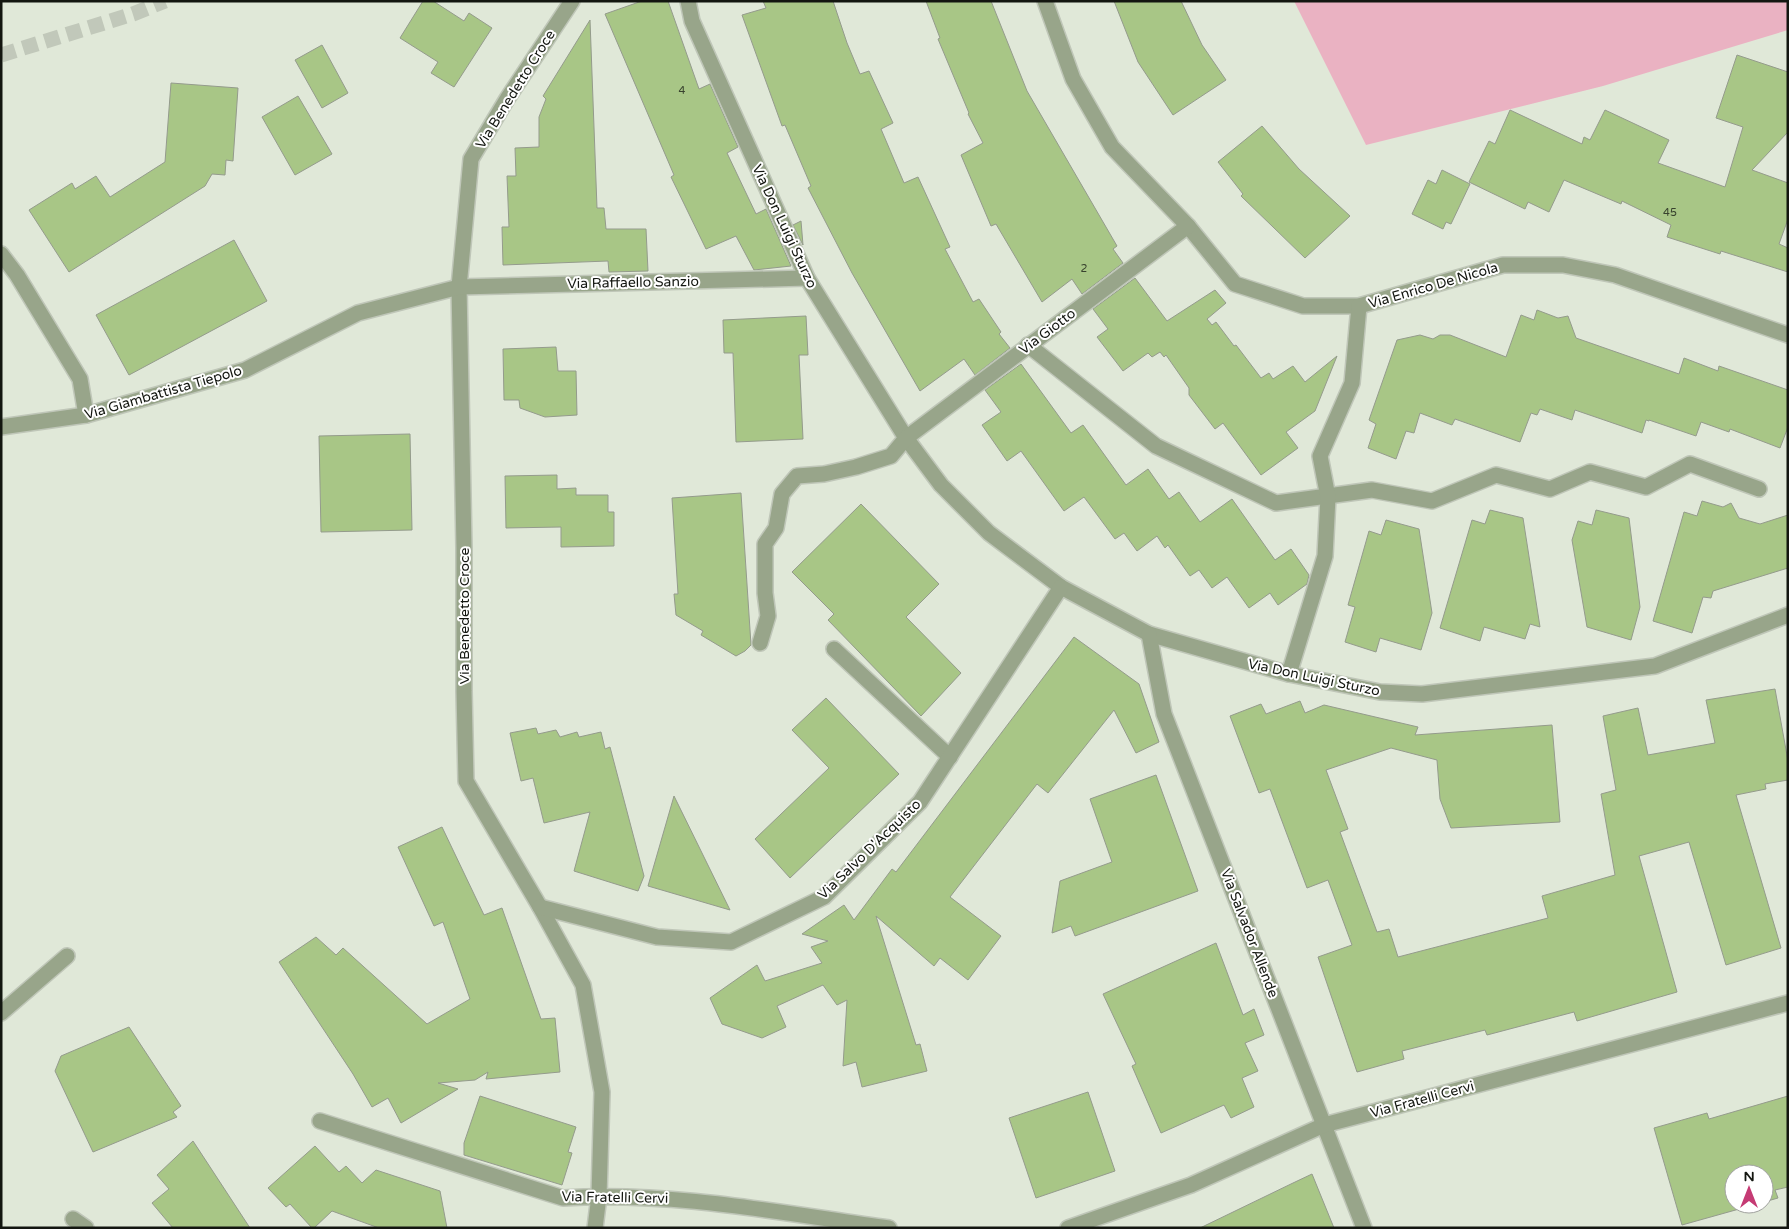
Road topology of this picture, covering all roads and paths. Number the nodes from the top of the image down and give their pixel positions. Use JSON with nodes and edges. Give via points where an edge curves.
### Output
{"nodes":[{"id":1,"x":572,"y":1,"type":"edge"},
{"id":2,"x":688,"y":1,"type":"edge"},
{"id":3,"x":1045,"y":1,"type":"edge"},
{"id":4,"x":1188,"y":226,"type":"junction"},
{"id":5,"x":1,"y":254,"type":"edge"},
{"id":6,"x":807,"y":278,"type":"junction"},
{"id":7,"x":459,"y":287,"type":"junction"},
{"id":8,"x":1359,"y":306,"type":"junction"},
{"id":9,"x":1788,"y":335,"type":"edge"},
{"id":10,"x":1028,"y":345,"type":"junction"},
{"id":11,"x":86,"y":415,"type":"junction"},
{"id":12,"x":1,"y":427,"type":"edge"},
{"id":13,"x":906,"y":438,"type":"junction"},
{"id":14,"x":1760,"y":489,"type":"dead end"},
{"id":15,"x":1328,"y":497,"type":"junction"},
{"id":16,"x":1061,"y":587,"type":"junction"},
{"id":17,"x":1788,"y":615,"type":"edge"},
{"id":18,"x":1149,"y":634,"type":"junction"},
{"id":19,"x":760,"y":643,"type":"dead end"},
{"id":20,"x":834,"y":649,"type":"dead end"},
{"id":21,"x":1289,"y":674,"type":"junction"},
{"id":22,"x":950,"y":757,"type":"junction"},
{"id":23,"x":540,"y":907,"type":"junction"},
{"id":24,"x":67,"y":956,"type":"dead end"},
{"id":25,"x":1788,"y":1003,"type":"edge"},
{"id":26,"x":1,"y":1013,"type":"edge"},
{"id":27,"x":320,"y":1121,"type":"dead end"},
{"id":28,"x":1324,"y":1125,"type":"junction"},
{"id":29,"x":599,"y":1196,"type":"junction"},
{"id":30,"x":73,"y":1219,"type":"dead end"},
{"id":31,"x":86,"y":1228,"type":"edge"},
{"id":32,"x":595,"y":1228,"type":"edge"},
{"id":33,"x":889,"y":1228,"type":"edge"},
{"id":34,"x":1068,"y":1228,"type":"edge"},
{"id":35,"x":1364,"y":1228,"type":"edge"}],
"edges":[{"from":1,"to":7,"type":"street","name":"Via Benedetto Croce","via":[[471,159]]},
{"from":2,"to":6,"type":"street","name":"Via Don Luigi Sturzo","via":[[692,21]]},
{"from":3,"to":4,"type":"street","name":"Via Enrico De Nicola","via":[[1073,79],[1112,147]]},
{"from":4,"to":8,"type":"street","name":"Via Enrico De Nicola","via":[[1235,284],[1303,306]]},
{"from":4,"to":10,"type":"street","name":"Via Giotto"},
{"from":5,"to":11,"type":"street","via":[[80,380]]},
{"from":6,"to":7,"type":"street","name":"Via Raffaello Sanzio"},
{"from":6,"to":13,"type":"street","name":"Via Don Luigi Sturzo"},
{"from":7,"to":11,"type":"street","name":"Via Giambattista Tiepolo","via":[[358,313],[244,370]]},
{"from":7,"to":23,"type":"street","name":"Via Benedetto Croce","via":[[466,781]]},
{"from":8,"to":9,"type":"street","name":"Via Enrico De Nicola","via":[[1503,265],[1563,264],[1615,275]]},
{"from":8,"to":15,"type":"street","via":[[1352,383],[1320,456]]},
{"from":10,"to":13,"type":"street","name":"Via Giotto"},
{"from":10,"to":15,"type":"street","via":[[1156,446],[1276,502]]},
{"from":11,"to":12,"type":"street","name":"Via Giambattista Tiepolo"},
{"from":13,"to":16,"type":"street","name":"Via Don Luigi Sturzo","via":[[941,484],[989,533]]},
{"from":13,"to":19,"type":"street","via":[[891,456],[824,474],[797,476],[782,494],[776,528],[765,544],[768,616]]},
{"from":14,"to":15,"type":"street","via":[[1690,464],[1646,488],[1590,472],[1550,489],[1496,475],[1432,501],[1372,490]]},
{"from":15,"to":21,"type":"street","via":[[1325,556]]},
{"from":16,"to":18,"type":"street","name":"Via Don Luigi Sturzo"},
{"from":16,"to":22,"type":"street","name":"Via Salvo D'Acquisto"},
{"from":17,"to":21,"type":"street","name":"Via Don Luigi Sturzo","via":[[1656,666],[1432,693],[1380,692]]},
{"from":18,"to":21,"type":"street","name":"Via Don Luigi Sturzo"},
{"from":18,"to":28,"type":"street","name":"Via Salvador Allende","via":[[1164,714]]},
{"from":20,"to":22,"type":"street"},
{"from":22,"to":23,"type":"street","name":"Via Salvo D'Acquisto","via":[[920,802],[824,897],[731,942],[657,937]]},
{"from":23,"to":29,"type":"street","name":"Via Benedetto Croce","via":[[583,985],[602,1092]]},
{"from":24,"to":26,"type":"street"},
{"from":25,"to":28,"type":"street","name":"Via Fratelli Cervi"},
{"from":27,"to":29,"type":"street","name":"Via Fratelli Cervi","via":[[563,1198]]},
{"from":28,"to":34,"type":"street","name":"Via Fratelli Cervi","via":[[1191,1185]]},
{"from":28,"to":35,"type":"street","name":"Via Salvador Allende"},
{"from":29,"to":32,"type":"street","name":"Via Benedetto Croce"},
{"from":29,"to":33,"type":"street","name":"Via Fratelli Cervi","via":[[679,1199]]},
{"from":30,"to":31,"type":"street"}]}
